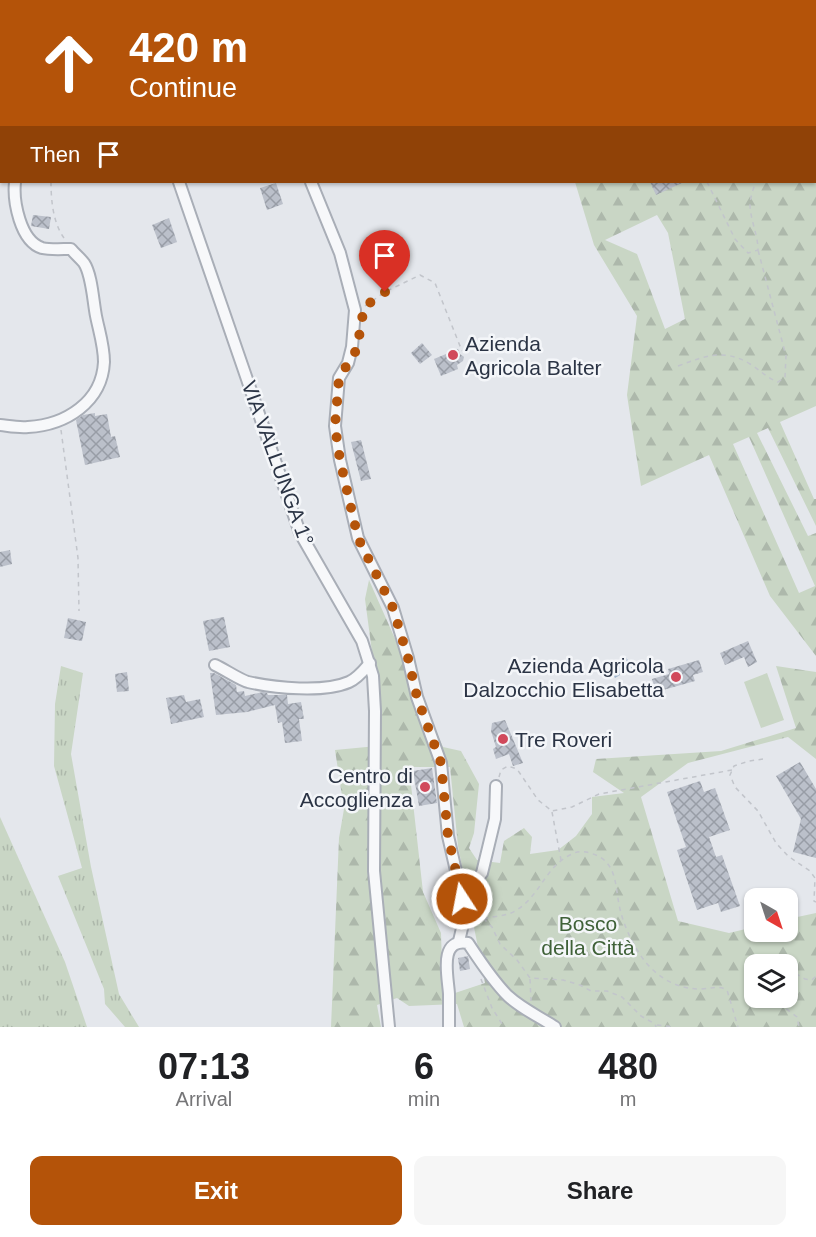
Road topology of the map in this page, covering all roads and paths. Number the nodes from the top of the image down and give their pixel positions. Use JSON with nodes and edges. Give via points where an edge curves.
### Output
{"nodes":[{"id":1,"x":15,"y":183,"type":"edge"},
{"id":2,"x":51,"y":183,"type":"edge"},
{"id":3,"x":179,"y":183,"type":"edge"},
{"id":4,"x":311,"y":183,"type":"edge"},
{"id":5,"x":707,"y":183,"type":"edge"},
{"id":6,"x":756,"y":183,"type":"edge"},
{"id":7,"x":71,"y":249,"type":"junction"},
{"id":8,"x":758,"y":250,"type":"junction"},
{"id":9,"x":364,"y":307,"type":"dead end"},
{"id":10,"x":462,"y":351,"type":"dead end"},
{"id":11,"x":678,"y":366,"type":"dead end"},
{"id":12,"x":63,"y":418,"type":"junction"},
{"id":13,"x":0,"y":425,"type":"edge"},
{"id":14,"x":79,"y":611,"type":"dead end"},
{"id":15,"x":370,"y":663,"type":"junction"},
{"id":16,"x":215,"y":665,"type":"dead end"},
{"id":17,"x":763,"y":759,"type":"dead end"},
{"id":18,"x":732,"y":770,"type":"junction"},
{"id":19,"x":496,"y":786,"type":"joint"},
{"id":20,"x":552,"y":811,"type":"junction"},
{"id":21,"x":561,"y":860,"type":"junction"},
{"id":22,"x":462,"y":899,"type":"junction"},
{"id":23,"x":815,"y":901,"type":"edge"},
{"id":24,"x":440,"y":904,"type":"dead end"},
{"id":25,"x":484,"y":919,"type":"junction"},
{"id":26,"x":464,"y":920,"type":"junction"},
{"id":27,"x":459,"y":942,"type":"junction"},
{"id":28,"x":798,"y":975,"type":"edge"},
{"id":29,"x":816,"y":976,"type":"edge"},
{"id":30,"x":480,"y":977,"type":"dead end"},
{"id":31,"x":530,"y":978,"type":"junction"},
{"id":32,"x":785,"y":1008,"type":"edge"},
{"id":33,"x":526,"y":1010,"type":"junction"},
{"id":34,"x":656,"y":1026,"type":"edge"},
{"id":35,"x":389,"y":1027,"type":"edge"},
{"id":36,"x":449,"y":1027,"type":"edge"},
{"id":37,"x":504,"y":1027,"type":"edge"},
{"id":38,"x":555,"y":1027,"type":"edge"},
{"id":39,"x":674,"y":1027,"type":"edge"},
{"id":40,"x":738,"y":1027,"type":"edge"},
{"id":41,"x":799,"y":1027,"type":"edge"}],
"edges":[{"from":1,"to":7,"type":"street","via":[[16,208],[24,233],[40,248]]},
{"from":2,"to":7,"type":"path","via":[[59,232]]},
{"from":3,"to":15,"type":"street","name":"VIA VALLUNGA 1°","via":[[300,533],[362,641]]},
{"from":4,"to":22,"type":"street","via":[[339,253],[355,310],[352,347],[339,378],[335,426],[350,510],[358,538],[393,608],[417,697],[441,763],[448,836]]},
{"from":5,"to":8,"type":"path","via":[[735,239],[748,253]]},
{"from":6,"to":8,"type":"path","via":[[750,204]]},
{"from":7,"to":12,"type":"street","via":[[89,275],[104,362],[91,397]]},
{"from":8,"to":11,"type":"path","via":[[786,356],[785,377],[778,382],[767,378],[751,364],[726,354]]},
{"from":9,"to":10,"type":"path","via":[[420,275],[435,283]]},
{"from":12,"to":13,"type":"street","via":[[27,427]]},
{"from":12,"to":14,"type":"path","via":[[61,434],[78,558]]},
{"from":15,"to":16,"type":"street","via":[[350,681],[315,689],[246,681]]},
{"from":15,"to":35,"type":"street","name":"VIA VALLUNGA 1°","via":[[375,711],[374,871]]},
{"from":17,"to":18,"type":"path","via":[[734,766]]},
{"from":18,"to":20,"type":"path","via":[[599,794],[572,807]]},
{"from":18,"to":23,"type":"path","via":[[735,788],[758,811],[776,843],[815,878]]},
{"from":19,"to":20,"type":"path","via":[[501,770],[508,766],[518,769],[538,800]]},
{"from":19,"to":22,"type":"street","via":[[495,819],[482,873]]},
{"from":20,"to":21,"type":"path"},
{"from":21,"to":25,"type":"path","via":[[525,905],[513,913]]},
{"from":21,"to":40,"type":"path","via":[[577,852],[604,860],[617,882],[624,923],[650,967],[673,984],[727,990]]},
{"from":22,"to":24,"type":"lane"},
{"from":22,"to":26,"type":"street"},
{"from":25,"to":26,"type":"path"},
{"from":25,"to":31,"type":"path"},
{"from":26,"to":27,"type":"street"},
{"from":27,"to":33,"type":"street","via":[[468,943],[492,978]]},
{"from":27,"to":36,"type":"street","via":[[446,961]]},
{"from":28,"to":29,"type":"path","via":[[812,980]]},
{"from":30,"to":37,"type":"path"},
{"from":31,"to":33,"type":"path","via":[[531,1002]]},
{"from":31,"to":34,"type":"path","via":[[563,980],[591,991],[622,996]]},
{"from":32,"to":41,"type":"path","via":[[797,1017]]},
{"from":33,"to":38,"type":"street"},
{"from":34,"to":39,"type":"path"}]}
